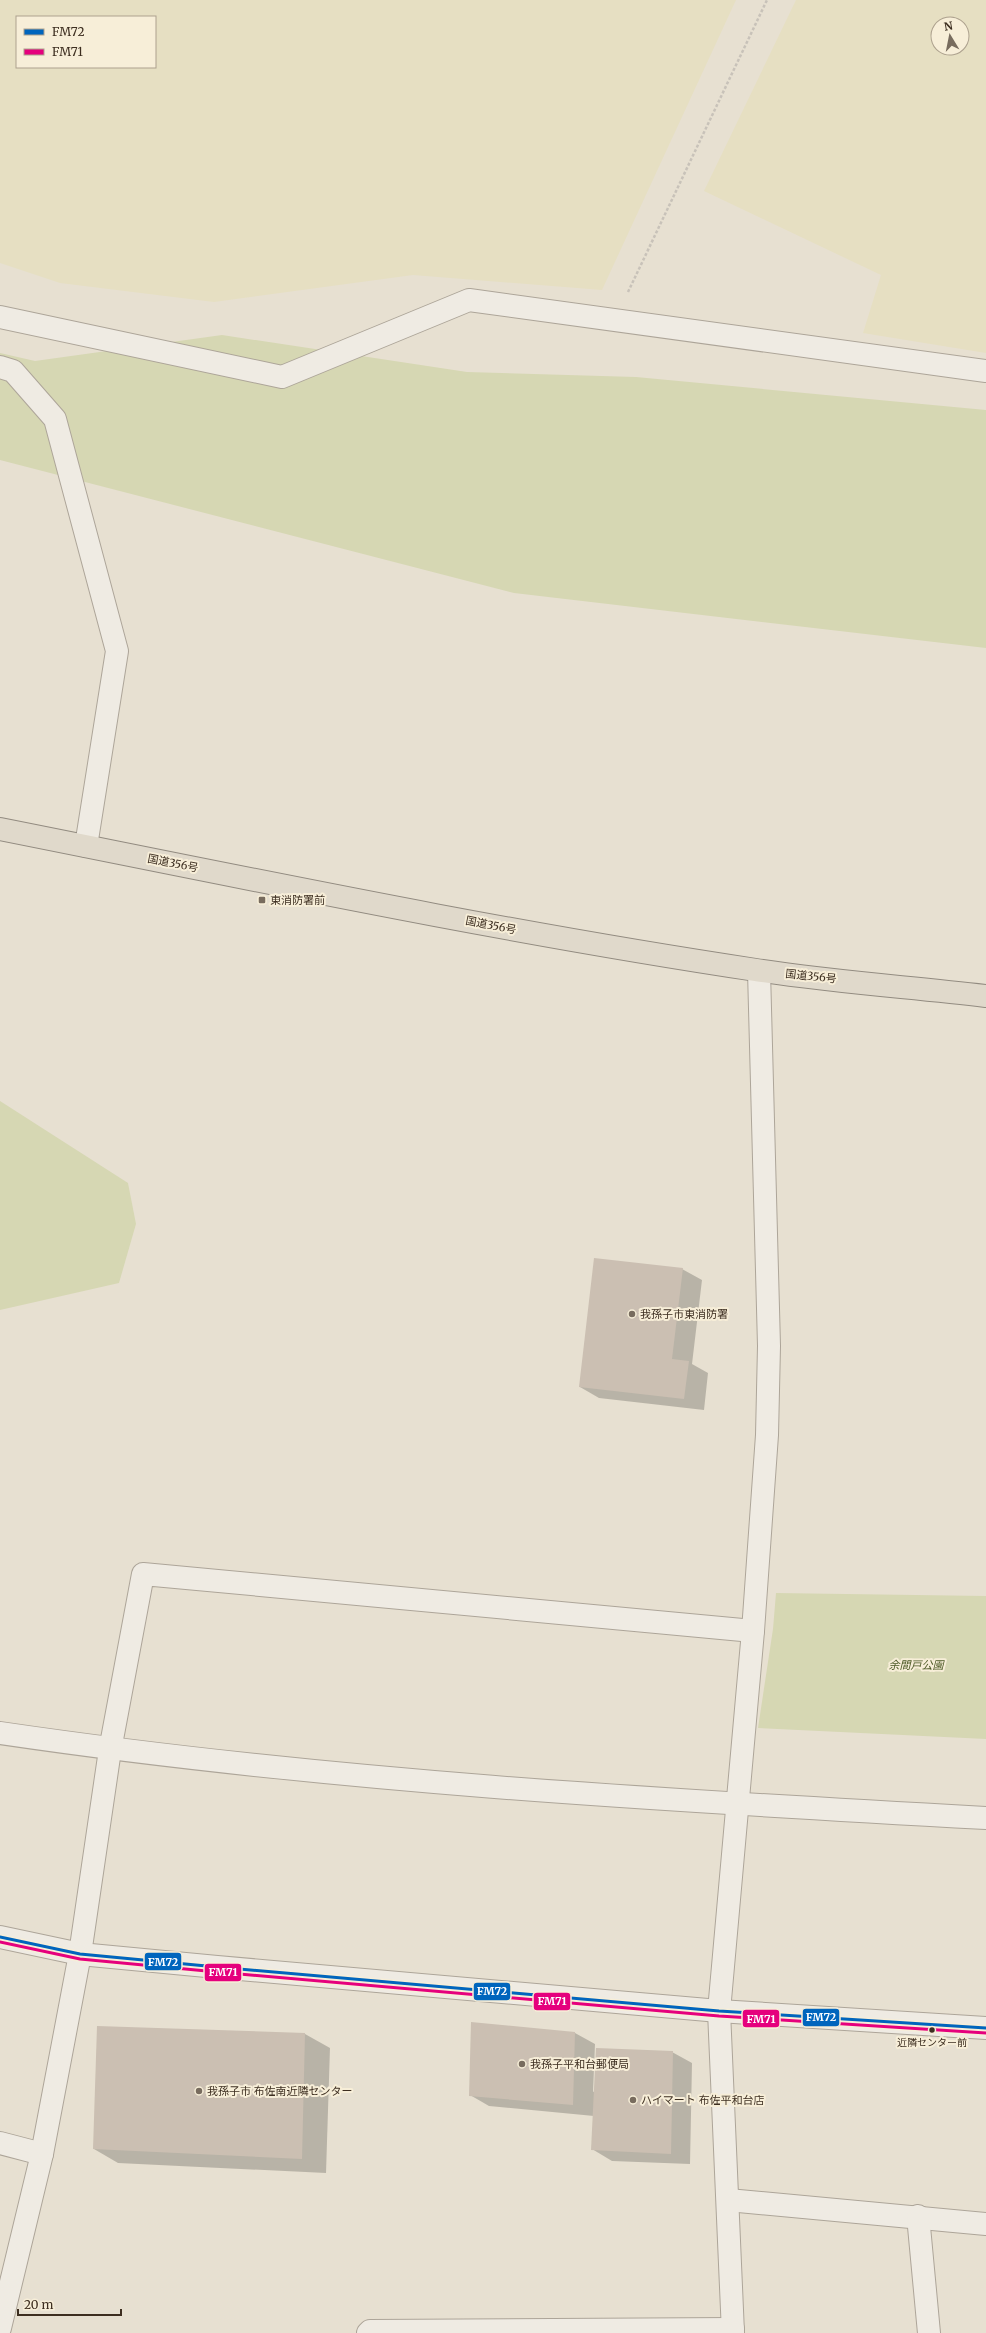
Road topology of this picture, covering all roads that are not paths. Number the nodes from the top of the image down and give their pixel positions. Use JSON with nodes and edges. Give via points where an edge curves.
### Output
{"nodes":[{"id":1,"x":0,"y":317,"type":"edge"},
{"id":2,"x":0,"y":367,"type":"edge"},
{"id":3,"x":986,"y":371,"type":"edge"},
{"id":4,"x":0,"y":829,"type":"edge"},
{"id":5,"x":86,"y":846,"type":"junction"},
{"id":6,"x":759,"y":971,"type":"junction"},
{"id":7,"x":986,"y":996,"type":"edge"},
{"id":8,"x":753,"y":1631,"type":"junction"},
{"id":9,"x":0,"y":1734,"type":"edge"},
{"id":10,"x":110,"y":1750,"type":"junction"},
{"id":11,"x":738,"y":1804,"type":"junction"},
{"id":12,"x":986,"y":1818,"type":"edge"},
{"id":13,"x":0,"y":1937,"type":"edge"},
{"id":14,"x":80,"y":1954,"type":"junction"},
{"id":15,"x":719,"y":2012,"type":"junction"},
{"id":16,"x":986,"y":2028,"type":"edge"},
{"id":17,"x":0,"y":2143,"type":"edge"},
{"id":18,"x":42,"y":2154,"type":"junction"},
{"id":19,"x":728,"y":2200,"type":"junction"},
{"id":20,"x":918,"y":2216,"type":"junction"},
{"id":21,"x":986,"y":2224,"type":"edge"},
{"id":22,"x":0,"y":2328,"type":"edge"},
{"id":23,"x":733,"y":2331,"type":"edge"},
{"id":24,"x":368,"y":2333,"type":"edge"},
{"id":25,"x":929,"y":2333,"type":"edge"}],
"edges":[{"from":1,"to":3,"type":"street","via":[[282,377],[469,300]]},
{"from":2,"to":5,"type":"street","via":[[13,371],[55,419],[117,651]]},
{"from":4,"to":5,"type":"highway","name":"国道356号"},
{"from":5,"to":6,"type":"highway","name":"国道356号","via":[[520,931]]},
{"from":6,"to":7,"type":"highway","name":"国道356号"},
{"from":6,"to":8,"type":"street","via":[[769,1346],[767,1435]]},
{"from":8,"to":10,"type":"street","via":[[143,1574]]},
{"from":8,"to":11,"type":"street"},
{"from":9,"to":10,"type":"street"},
{"from":10,"to":11,"type":"street","via":[[414,1780]]},
{"from":10,"to":14,"type":"street"},
{"from":11,"to":12,"type":"street"},
{"from":11,"to":15,"type":"street"},
{"from":13,"to":14,"type":"street"},
{"from":14,"to":15,"type":"street"},
{"from":14,"to":18,"type":"street"},
{"from":15,"to":16,"type":"street"},
{"from":15,"to":19,"type":"street"},
{"from":17,"to":18,"type":"street"},
{"from":18,"to":22,"type":"street"},
{"from":19,"to":20,"type":"street"},
{"from":19,"to":23,"type":"street"},
{"from":20,"to":21,"type":"street"},
{"from":20,"to":25,"type":"street"},
{"from":23,"to":24,"type":"street"}]}
